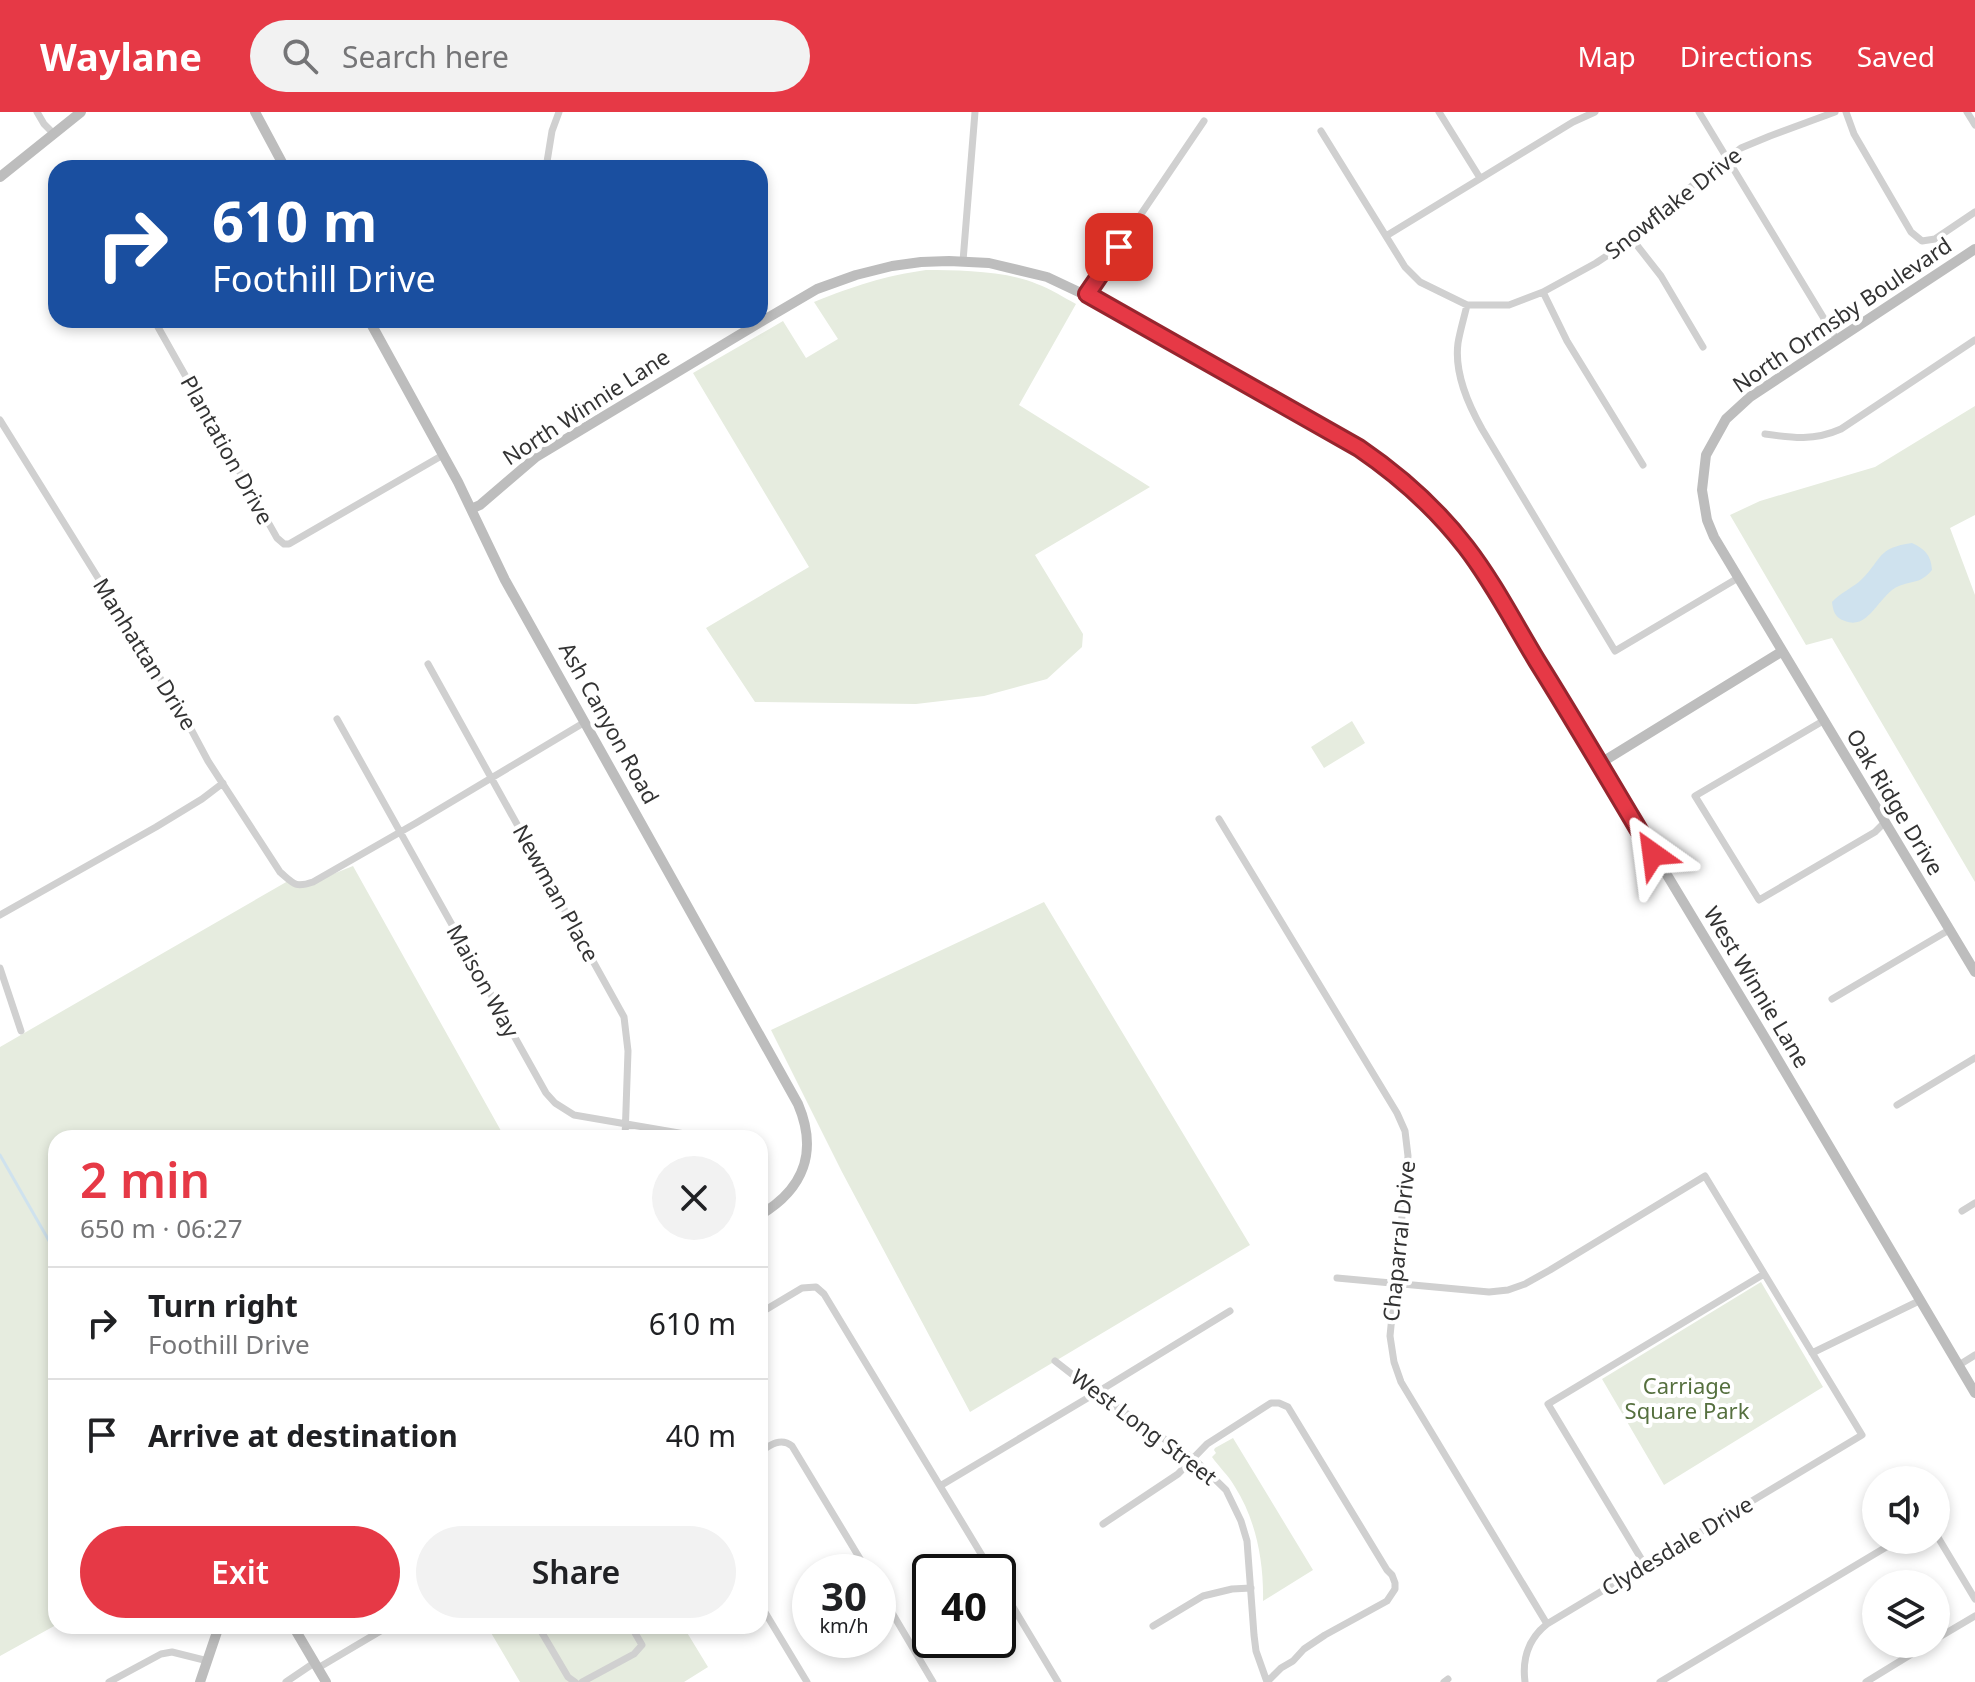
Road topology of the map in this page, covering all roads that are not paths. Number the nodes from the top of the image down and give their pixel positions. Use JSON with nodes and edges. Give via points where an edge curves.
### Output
{"nodes":[{"id":1,"x":37,"y":112,"type":"edge"},
{"id":2,"x":81,"y":112,"type":"edge"},
{"id":3,"x":255,"y":112,"type":"edge"},
{"id":4,"x":559,"y":112,"type":"edge"},
{"id":5,"x":975,"y":112,"type":"edge"},
{"id":6,"x":1439,"y":112,"type":"edge"},
{"id":7,"x":1567,"y":112,"type":"edge"},
{"id":8,"x":1595,"y":112,"type":"edge"},
{"id":9,"x":1699,"y":112,"type":"edge"},
{"id":10,"x":1835,"y":112,"type":"edge"},
{"id":11,"x":1846,"y":112,"type":"edge"},
{"id":12,"x":1967,"y":112,"type":"edge"},
{"id":13,"x":1204,"y":121,"type":"dead end"},
{"id":14,"x":1573,"y":122,"type":"junction"},
{"id":15,"x":1975,"y":125,"type":"edge"},
{"id":16,"x":1321,"y":131,"type":"dead end"},
{"id":17,"x":54,"y":134,"type":"junction"},
{"id":18,"x":1727,"y":158,"type":"junction"},
{"id":19,"x":281,"y":160,"type":"edge"},
{"id":20,"x":547,"y":160,"type":"edge"},
{"id":21,"x":0,"y":177,"type":"edge"},
{"id":22,"x":1480,"y":178,"type":"junction"},
{"id":23,"x":1975,"y":212,"type":"edge"},
{"id":24,"x":1386,"y":236,"type":"junction"},
{"id":25,"x":1632,"y":239,"type":"junction"},
{"id":26,"x":1975,"y":249,"type":"edge"},
{"id":27,"x":963,"y":261,"type":"junction"},
{"id":28,"x":1543,"y":292,"type":"junction"},
{"id":29,"x":1087,"y":294,"type":"junction"},
{"id":30,"x":1467,"y":305,"type":"junction"},
{"id":31,"x":768,"y":318,"type":"edge"},
{"id":32,"x":159,"y":328,"type":"edge"},
{"id":33,"x":373,"y":328,"type":"edge"},
{"id":34,"x":751,"y":328,"type":"edge"},
{"id":35,"x":1837,"y":340,"type":"junction"},
{"id":36,"x":1975,"y":340,"type":"edge"},
{"id":37,"x":1703,"y":347,"type":"dead end"},
{"id":38,"x":0,"y":420,"type":"edge"},
{"id":39,"x":1765,"y":434,"type":"dead end"},
{"id":40,"x":443,"y":455,"type":"junction"},
{"id":41,"x":1643,"y":465,"type":"dead end"},
{"id":42,"x":471,"y":509,"type":"junction"},
{"id":43,"x":1738,"y":578,"type":"junction"},
{"id":44,"x":1781,"y":652,"type":"junction"},
{"id":45,"x":428,"y":664,"type":"dead end"},
{"id":46,"x":337,"y":719,"type":"dead end"},
{"id":47,"x":1823,"y":721,"type":"junction"},
{"id":48,"x":585,"y":722,"type":"junction"},
{"id":49,"x":1599,"y":764,"type":"junction"},
{"id":50,"x":492,"y":777,"type":"junction"},
{"id":51,"x":223,"y":783,"type":"junction"},
{"id":52,"x":1219,"y":819,"type":"dead end"},
{"id":53,"x":1884,"y":823,"type":"junction"},
{"id":54,"x":399,"y":832,"type":"junction"},
{"id":55,"x":0,"y":915,"type":"edge"},
{"id":56,"x":1949,"y":930,"type":"junction"},
{"id":57,"x":0,"y":968,"type":"edge"},
{"id":58,"x":1975,"y":972,"type":"edge"},
{"id":59,"x":1832,"y":999,"type":"dead end"},
{"id":60,"x":21,"y":1031,"type":"dead end"},
{"id":61,"x":1975,"y":1058,"type":"edge"},
{"id":62,"x":1897,"y":1105,"type":"dead end"},
{"id":63,"x":625,"y":1124,"type":"junction"},
{"id":64,"x":625,"y":1130,"type":"edge"},
{"id":65,"x":661,"y":1130,"type":"edge"},
{"id":66,"x":1975,"y":1203,"type":"edge"},
{"id":67,"x":768,"y":1210,"type":"edge"},
{"id":68,"x":1962,"y":1211,"type":"dead end"},
{"id":69,"x":1764,"y":1274,"type":"junction"},
{"id":70,"x":1337,"y":1278,"type":"dead end"},
{"id":71,"x":1396,"y":1284,"type":"junction"},
{"id":72,"x":1919,"y":1301,"type":"junction"},
{"id":73,"x":768,"y":1308,"type":"edge"},
{"id":74,"x":1230,"y":1311,"type":"dead end"},
{"id":75,"x":1812,"y":1353,"type":"junction"},
{"id":76,"x":1975,"y":1355,"type":"edge"},
{"id":77,"x":1055,"y":1361,"type":"dead end"},
{"id":78,"x":1959,"y":1365,"type":"junction"},
{"id":79,"x":1096,"y":1393,"type":"junction"},
{"id":80,"x":1975,"y":1393,"type":"edge"},
{"id":81,"x":768,"y":1448,"type":"edge"},
{"id":82,"x":1194,"y":1459,"type":"junction"},
{"id":83,"x":940,"y":1486,"type":"junction"},
{"id":84,"x":1103,"y":1524,"type":"dead end"},
{"id":85,"x":857,"y":1554,"type":"edge"},
{"id":86,"x":981,"y":1554,"type":"edge"},
{"id":87,"x":1875,"y":1554,"type":"edge"},
{"id":88,"x":1948,"y":1554,"type":"edge"},
{"id":89,"x":1645,"y":1565,"type":"junction"},
{"id":90,"x":1251,"y":1588,"type":"junction"},
{"id":91,"x":1975,"y":1599,"type":"edge"},
{"id":92,"x":1016,"y":1612,"type":"edge"},
{"id":93,"x":1975,"y":1616,"type":"edge"},
{"id":94,"x":768,"y":1618,"type":"edge"},
{"id":95,"x":896,"y":1619,"type":"edge"},
{"id":96,"x":1547,"y":1624,"type":"junction"},
{"id":97,"x":1153,"y":1626,"type":"dead end"},
{"id":98,"x":1950,"y":1631,"type":"edge"},
{"id":99,"x":216,"y":1634,"type":"edge"},
{"id":100,"x":298,"y":1634,"type":"edge"},
{"id":101,"x":374,"y":1634,"type":"edge"},
{"id":102,"x":543,"y":1634,"type":"edge"},
{"id":103,"x":636,"y":1634,"type":"edge"},
{"id":104,"x":1905,"y":1658,"type":"edge"},
{"id":105,"x":208,"y":1661,"type":"junction"},
{"id":106,"x":316,"y":1666,"type":"junction"},
{"id":107,"x":805,"y":1680,"type":"edge"},
{"id":108,"x":1524,"y":1681,"type":"edge"},
{"id":109,"x":109,"y":1682,"type":"edge"},
{"id":110,"x":200,"y":1682,"type":"edge"},
{"id":111,"x":286,"y":1682,"type":"edge"},
{"id":112,"x":326,"y":1682,"type":"edge"},
{"id":113,"x":575,"y":1682,"type":"edge"},
{"id":114,"x":582,"y":1682,"type":"edge"},
{"id":115,"x":796,"y":1682,"type":"edge"},
{"id":116,"x":933,"y":1682,"type":"edge"},
{"id":117,"x":1058,"y":1682,"type":"edge"},
{"id":118,"x":1267,"y":1682,"type":"edge"},
{"id":119,"x":1660,"y":1682,"type":"edge"},
{"id":120,"x":1866,"y":1682,"type":"edge"}],
"edges":[{"from":1,"to":17,"type":"street"},
{"from":2,"to":17,"type":"street"},
{"from":3,"to":19,"type":"street"},
{"from":4,"to":20,"type":"street"},
{"from":5,"to":27,"type":"street"},
{"from":6,"to":22,"type":"street"},
{"from":7,"to":14,"type":"street"},
{"from":8,"to":14,"type":"street"},
{"from":9,"to":18,"type":"street"},
{"from":10,"to":18,"type":"street","name":"Snowflake Drive"},
{"from":11,"to":23,"type":"street","via":[[1911,232],[1922,241],[1935,239]]},
{"from":12,"to":15,"type":"street"},
{"from":13,"to":29,"type":"street"},
{"from":14,"to":22,"type":"street"},
{"from":16,"to":24,"type":"street"},
{"from":17,"to":21,"type":"street"},
{"from":18,"to":25,"type":"street","name":"Snowflake Drive"},
{"from":18,"to":35,"type":"street"},
{"from":22,"to":24,"type":"street"},
{"from":24,"to":30,"type":"street","via":[[1420,282]]},
{"from":25,"to":28,"type":"street","name":"Snowflake Drive"},
{"from":25,"to":37,"type":"street"},
{"from":26,"to":35,"type":"street","name":"North Ormsby Boulevard"},
{"from":27,"to":29,"type":"street","name":"North Winnie Lane","via":[[1017,268]]},
{"from":27,"to":31,"type":"street","name":"North Winnie Lane","via":[[921,262],[856,275],[817,289]]},
{"from":28,"to":30,"type":"street","name":"Snowflake Drive","via":[[1509,305]]},
{"from":28,"to":41,"type":"street"},
{"from":29,"to":49,"type":"street","name":"West Winnie Lane","via":[[1359,448],[1428,503],[1467,548]]},
{"from":30,"to":43,"type":"street","via":[[1458,365],[1469,404],[1615,651]]},
{"from":32,"to":40,"type":"street","name":"Plantation Drive","via":[[284,544]]},
{"from":33,"to":40,"type":"street","name":"Ash Canyon Road"},
{"from":34,"to":42,"type":"street","name":"North Winnie Lane","via":[[536,457]]},
{"from":35,"to":43,"type":"street","name":"North Ormsby Boulevard","via":[[1750,397],[1726,419],[1706,455],[1702,490],[1707,520]]},
{"from":36,"to":39,"type":"street","via":[[1841,429],[1798,439]]},
{"from":38,"to":51,"type":"street","name":"Manhattan Drive"},
{"from":40,"to":42,"type":"street","name":"Ash Canyon Road"},
{"from":42,"to":48,"type":"street","name":"Ash Canyon Road"},
{"from":43,"to":44,"type":"street","name":"North Ormsby Boulevard"},
{"from":44,"to":47,"type":"street","name":"Oak Ridge Drive"},
{"from":44,"to":49,"type":"street"},
{"from":45,"to":50,"type":"street","name":"Newman Place"},
{"from":46,"to":54,"type":"street","name":"Maison Way"},
{"from":47,"to":53,"type":"street","name":"Oak Ridge Drive"},
{"from":47,"to":53,"type":"street","via":[[1695,796],[1759,900]]},
{"from":48,"to":50,"type":"street"},
{"from":48,"to":67,"type":"street","name":"Ash Canyon Road","via":[[805,1120],[805,1164],[793,1188]]},
{"from":49,"to":72,"type":"street","name":"West Winnie Lane"},
{"from":50,"to":54,"type":"street"},
{"from":50,"to":63,"type":"street","name":"Newman Place","via":[[624,1017]]},
{"from":51,"to":54,"type":"street","name":"Manhattan Drive","via":[[280,872],[301,886]]},
{"from":51,"to":55,"type":"street"},
{"from":52,"to":71,"type":"street","name":"Chaparral Drive","via":[[1405,1131],[1408,1156]]},
{"from":53,"to":56,"type":"street","name":"Oak Ridge Drive"},
{"from":54,"to":63,"type":"street","name":"Maison Way","via":[[546,1093],[574,1115]]},
{"from":56,"to":58,"type":"street","name":"Oak Ridge Drive"},
{"from":56,"to":59,"type":"street"},
{"from":57,"to":60,"type":"street"},
{"from":61,"to":62,"type":"street"},
{"from":63,"to":64,"type":"street","name":"Newman Place"},
{"from":63,"to":65,"type":"street","name":"Maison Way"},
{"from":66,"to":68,"type":"street"},
{"from":69,"to":71,"type":"street","via":[[1705,1176],[1508,1290]]},
{"from":69,"to":75,"type":"street"},
{"from":69,"to":89,"type":"street","via":[[1548,1404]]},
{"from":70,"to":71,"type":"street"},
{"from":71,"to":96,"type":"street","name":"Chaparral Drive","via":[[1390,1336],[1401,1382]]},
{"from":72,"to":75,"type":"street"},
{"from":72,"to":78,"type":"street","name":"West Winnie Lane"},
{"from":73,"to":83,"type":"street","via":[[802,1288],[820,1289]]},
{"from":74,"to":79,"type":"street"},
{"from":75,"to":89,"type":"street","name":"Clydesdale Drive","via":[[1862,1435]]},
{"from":76,"to":78,"type":"street"},
{"from":77,"to":79,"type":"street","name":"West Long Street"},
{"from":78,"to":80,"type":"street","name":"West Winnie Lane"},
{"from":79,"to":82,"type":"street","name":"West Long Street"},
{"from":79,"to":83,"type":"street"},
{"from":81,"to":85,"type":"street","via":[[778,1442],[792,1446]]},
{"from":82,"to":84,"type":"street"},
{"from":82,"to":90,"type":"street","name":"West Long Street","via":[[1226,1490],[1241,1521]]},
{"from":82,"to":118,"type":"street","via":[[1207,1444],[1271,1403],[1288,1407],[1395,1583],[1387,1601],[1304,1649]]},
{"from":83,"to":86,"type":"street"},
{"from":87,"to":119,"type":"street"},
{"from":88,"to":91,"type":"street"},
{"from":89,"to":96,"type":"street","name":"Clydesdale Drive"},
{"from":90,"to":97,"type":"street","via":[[1203,1596]]},
{"from":90,"to":118,"type":"street","name":"West Long Street","via":[[1256,1651]]},
{"from":92,"to":117,"type":"street"},
{"from":93,"to":98,"type":"street"},
{"from":94,"to":107,"type":"street"},
{"from":95,"to":116,"type":"street"},
{"from":96,"to":108,"type":"street","name":"Clydesdale Drive","via":[[1529,1646]]},
{"from":99,"to":105,"type":"street"},
{"from":100,"to":106,"type":"street"},
{"from":101,"to":106,"type":"street"},
{"from":102,"to":113,"type":"street"},
{"from":103,"to":114,"type":"street","via":[[642,1645],[634,1654]]},
{"from":104,"to":120,"type":"street"},
{"from":105,"to":109,"type":"street","via":[[161,1654]]},
{"from":105,"to":110,"type":"street"},
{"from":106,"to":111,"type":"street"},
{"from":106,"to":112,"type":"street"},
{"from":107,"to":115,"type":"street"}]}
